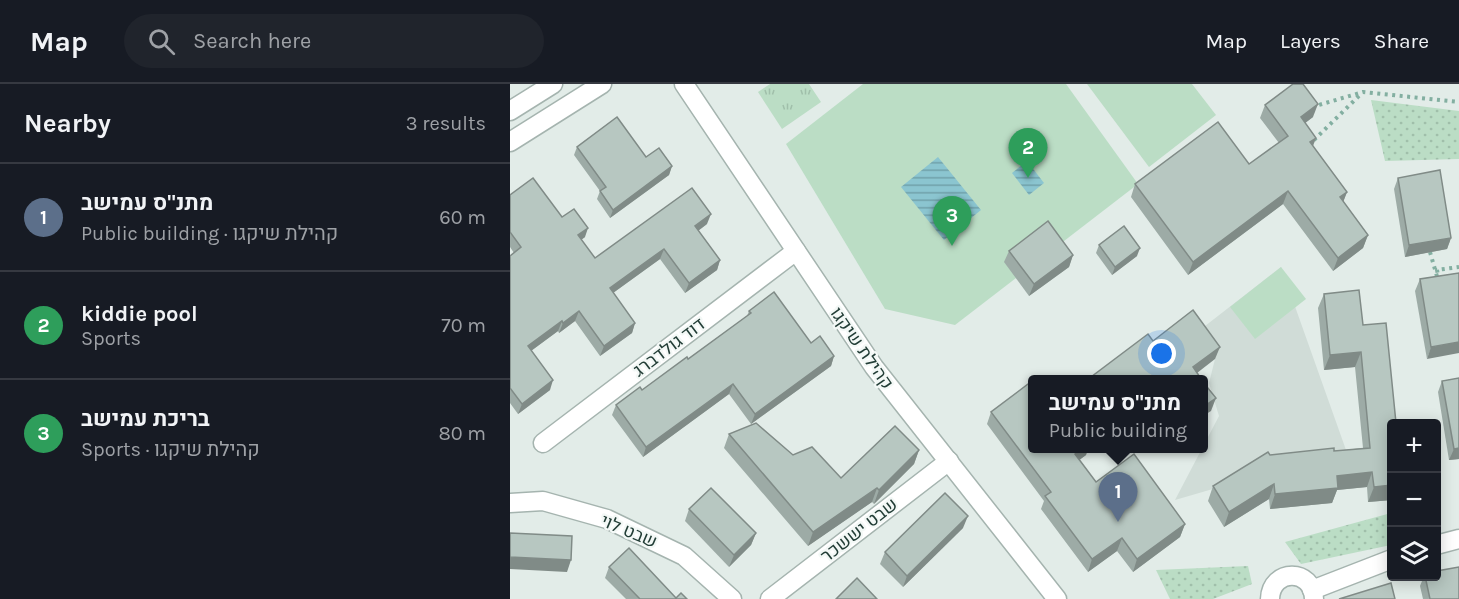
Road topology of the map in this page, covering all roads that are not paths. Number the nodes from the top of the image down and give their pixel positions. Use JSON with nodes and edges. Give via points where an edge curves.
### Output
{"nodes":[{"id":1,"x":553,"y":84,"type":"edge"},
{"id":2,"x":602,"y":84,"type":"edge"},
{"id":3,"x":684,"y":84,"type":"edge"},
{"id":4,"x":510,"y":111,"type":"edge"},
{"id":5,"x":510,"y":142,"type":"edge"},
{"id":6,"x":796,"y":251,"type":"junction"},
{"id":7,"x":543,"y":443,"type":"dead end"},
{"id":8,"x":949,"y":461,"type":"junction"},
{"id":9,"x":510,"y":503,"type":"edge"},
{"id":10,"x":1459,"y":539,"type":"edge"},
{"id":11,"x":1441,"y":544,"type":"edge"},
{"id":12,"x":1387,"y":561,"type":"edge"},
{"id":13,"x":1313,"y":594,"type":"edge"},
{"id":14,"x":732,"y":599,"type":"edge"},
{"id":15,"x":770,"y":599,"type":"edge"},
{"id":16,"x":1057,"y":599,"type":"edge"},
{"id":17,"x":1270,"y":599,"type":"edge"}],
"edges":[{"from":1,"to":4,"type":"street"},
{"from":2,"to":5,"type":"street"},
{"from":3,"to":6,"type":"street","name":"קהילת שיקגו"},
{"from":6,"to":7,"type":"street","name":"דוד גולדברג"},
{"from":6,"to":8,"type":"street","name":"קהילת שיקגו","via":[[881,377]]},
{"from":8,"to":15,"type":"street","name":"שבט יששכר"},
{"from":8,"to":16,"type":"street","name":"קהילת שיקגו"},
{"from":9,"to":14,"type":"street","name":"שבט לוי","via":[[543,501],[607,519],[684,556]]},
{"from":10,"to":11,"type":"street"},
{"from":12,"to":13,"type":"street"},
{"from":13,"to":17,"type":"street","via":[[1310,584],[1300,577],[1288,576],[1274,585]]}]}
